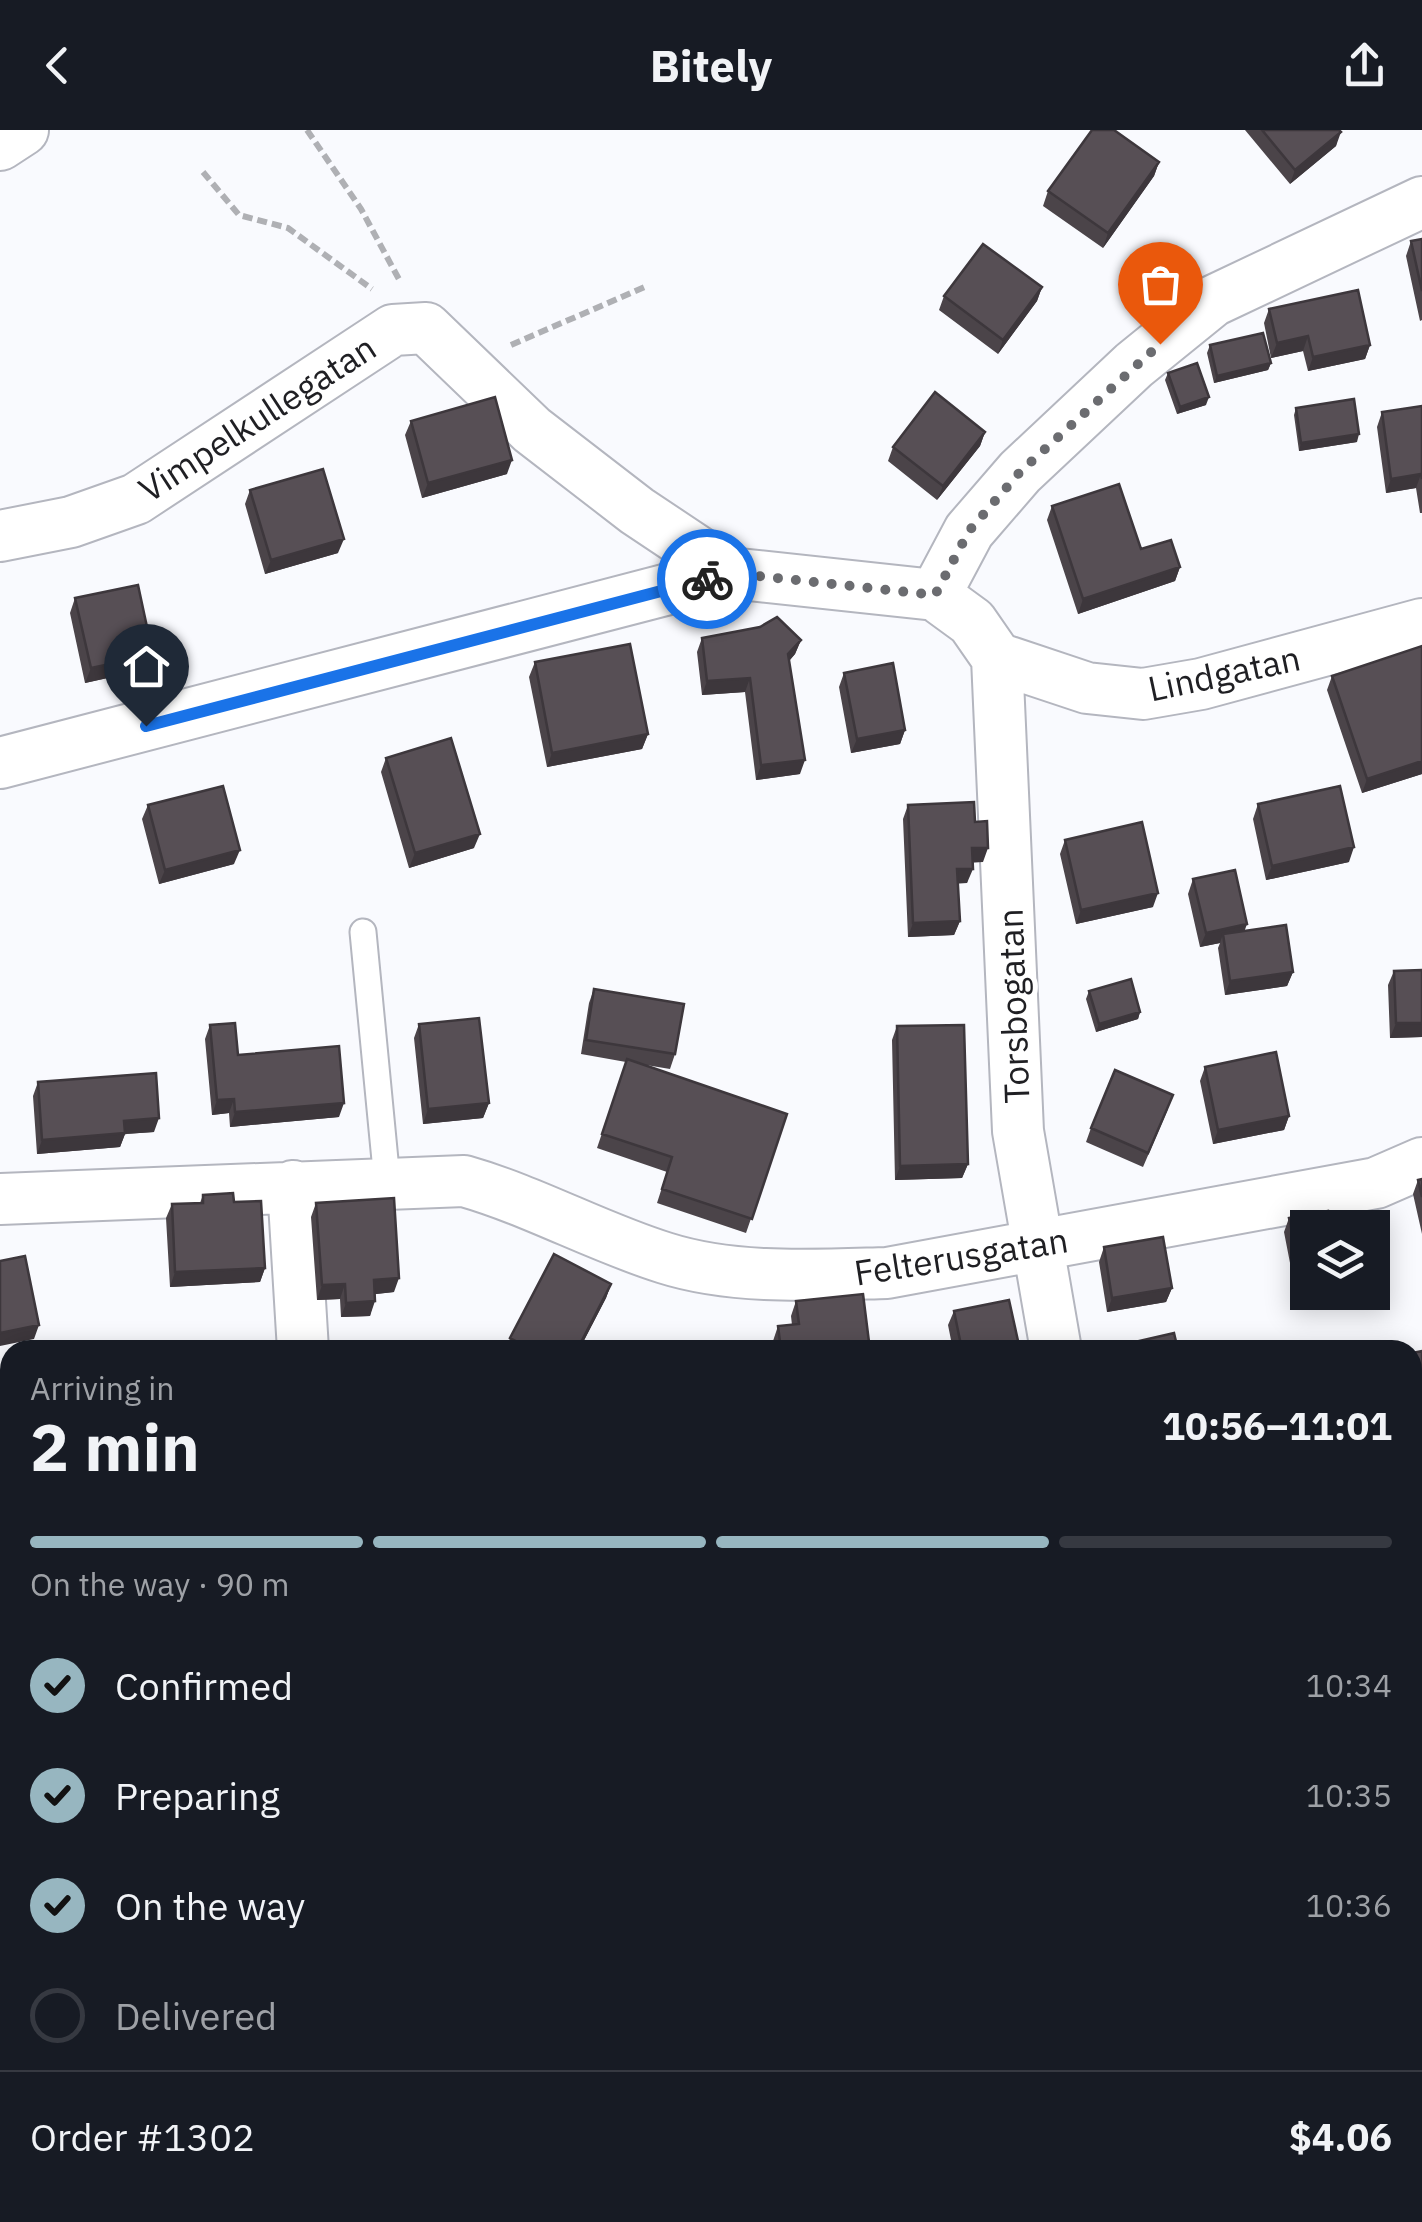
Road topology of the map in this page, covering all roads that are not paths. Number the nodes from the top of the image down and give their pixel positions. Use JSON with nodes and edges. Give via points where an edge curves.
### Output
{"nodes":[{"id":1,"x":22,"y":130,"type":"edge"},
{"id":2,"x":0,"y":145,"type":"edge"},
{"id":3,"x":1422,"y":202,"type":"edge"},
{"id":4,"x":0,"y":536,"type":"edge"},
{"id":5,"x":730,"y":573,"type":"junction"},
{"id":6,"x":935,"y":595,"type":"junction"},
{"id":7,"x":1422,"y":624,"type":"edge"},
{"id":8,"x":997,"y":658,"type":"junction"},
{"id":9,"x":0,"y":763,"type":"edge"},
{"id":10,"x":363,"y":932,"type":"dead end"},
{"id":11,"x":1422,"y":1163,"type":"edge"},
{"id":12,"x":387,"y":1181,"type":"junction"},
{"id":13,"x":293,"y":1186,"type":"junction"},
{"id":14,"x":24,"y":1199,"type":"edge"},
{"id":15,"x":0,"y":1222,"type":"edge"},
{"id":16,"x":1035,"y":1246,"type":"junction"},
{"id":17,"x":302,"y":1340,"type":"edge"},
{"id":18,"x":1054,"y":1340,"type":"edge"}],
"edges":[{"from":1,"to":2,"type":"street"},
{"from":3,"to":6,"type":"street","via":[[1212,301],[1020,472],[969,531]]},
{"from":4,"to":5,"type":"street","name":"Vimpelkullegatan","via":[[71,522],[136,498],[393,330],[426,328],[532,430]]},
{"from":5,"to":6,"type":"street"},
{"from":5,"to":9,"type":"street"},
{"from":6,"to":8,"type":"street","via":[[972,622]]},
{"from":7,"to":8,"type":"street","name":"Lindgatan","via":[[1143,694],[1086,688]]},
{"from":8,"to":16,"type":"street","name":"Torsbogatan","via":[[1018,1131]]},
{"from":10,"to":12,"type":"lane"},
{"from":11,"to":16,"type":"street","name":"Felterusgatan","via":[[1376,1183]]},
{"from":12,"to":13,"type":"street","name":"Felterusgatan"},
{"from":12,"to":16,"type":"street","name":"Felterusgatan","via":[[464,1181],[668,1259],[714,1268],[887,1272]]},
{"from":13,"to":14,"type":"street","name":"Felterusgatan"},
{"from":13,"to":17,"type":"street"},
{"from":14,"to":15,"type":"street","name":"Felterusgatan"},
{"from":16,"to":18,"type":"street","name":"Torsbogatan"}]}
